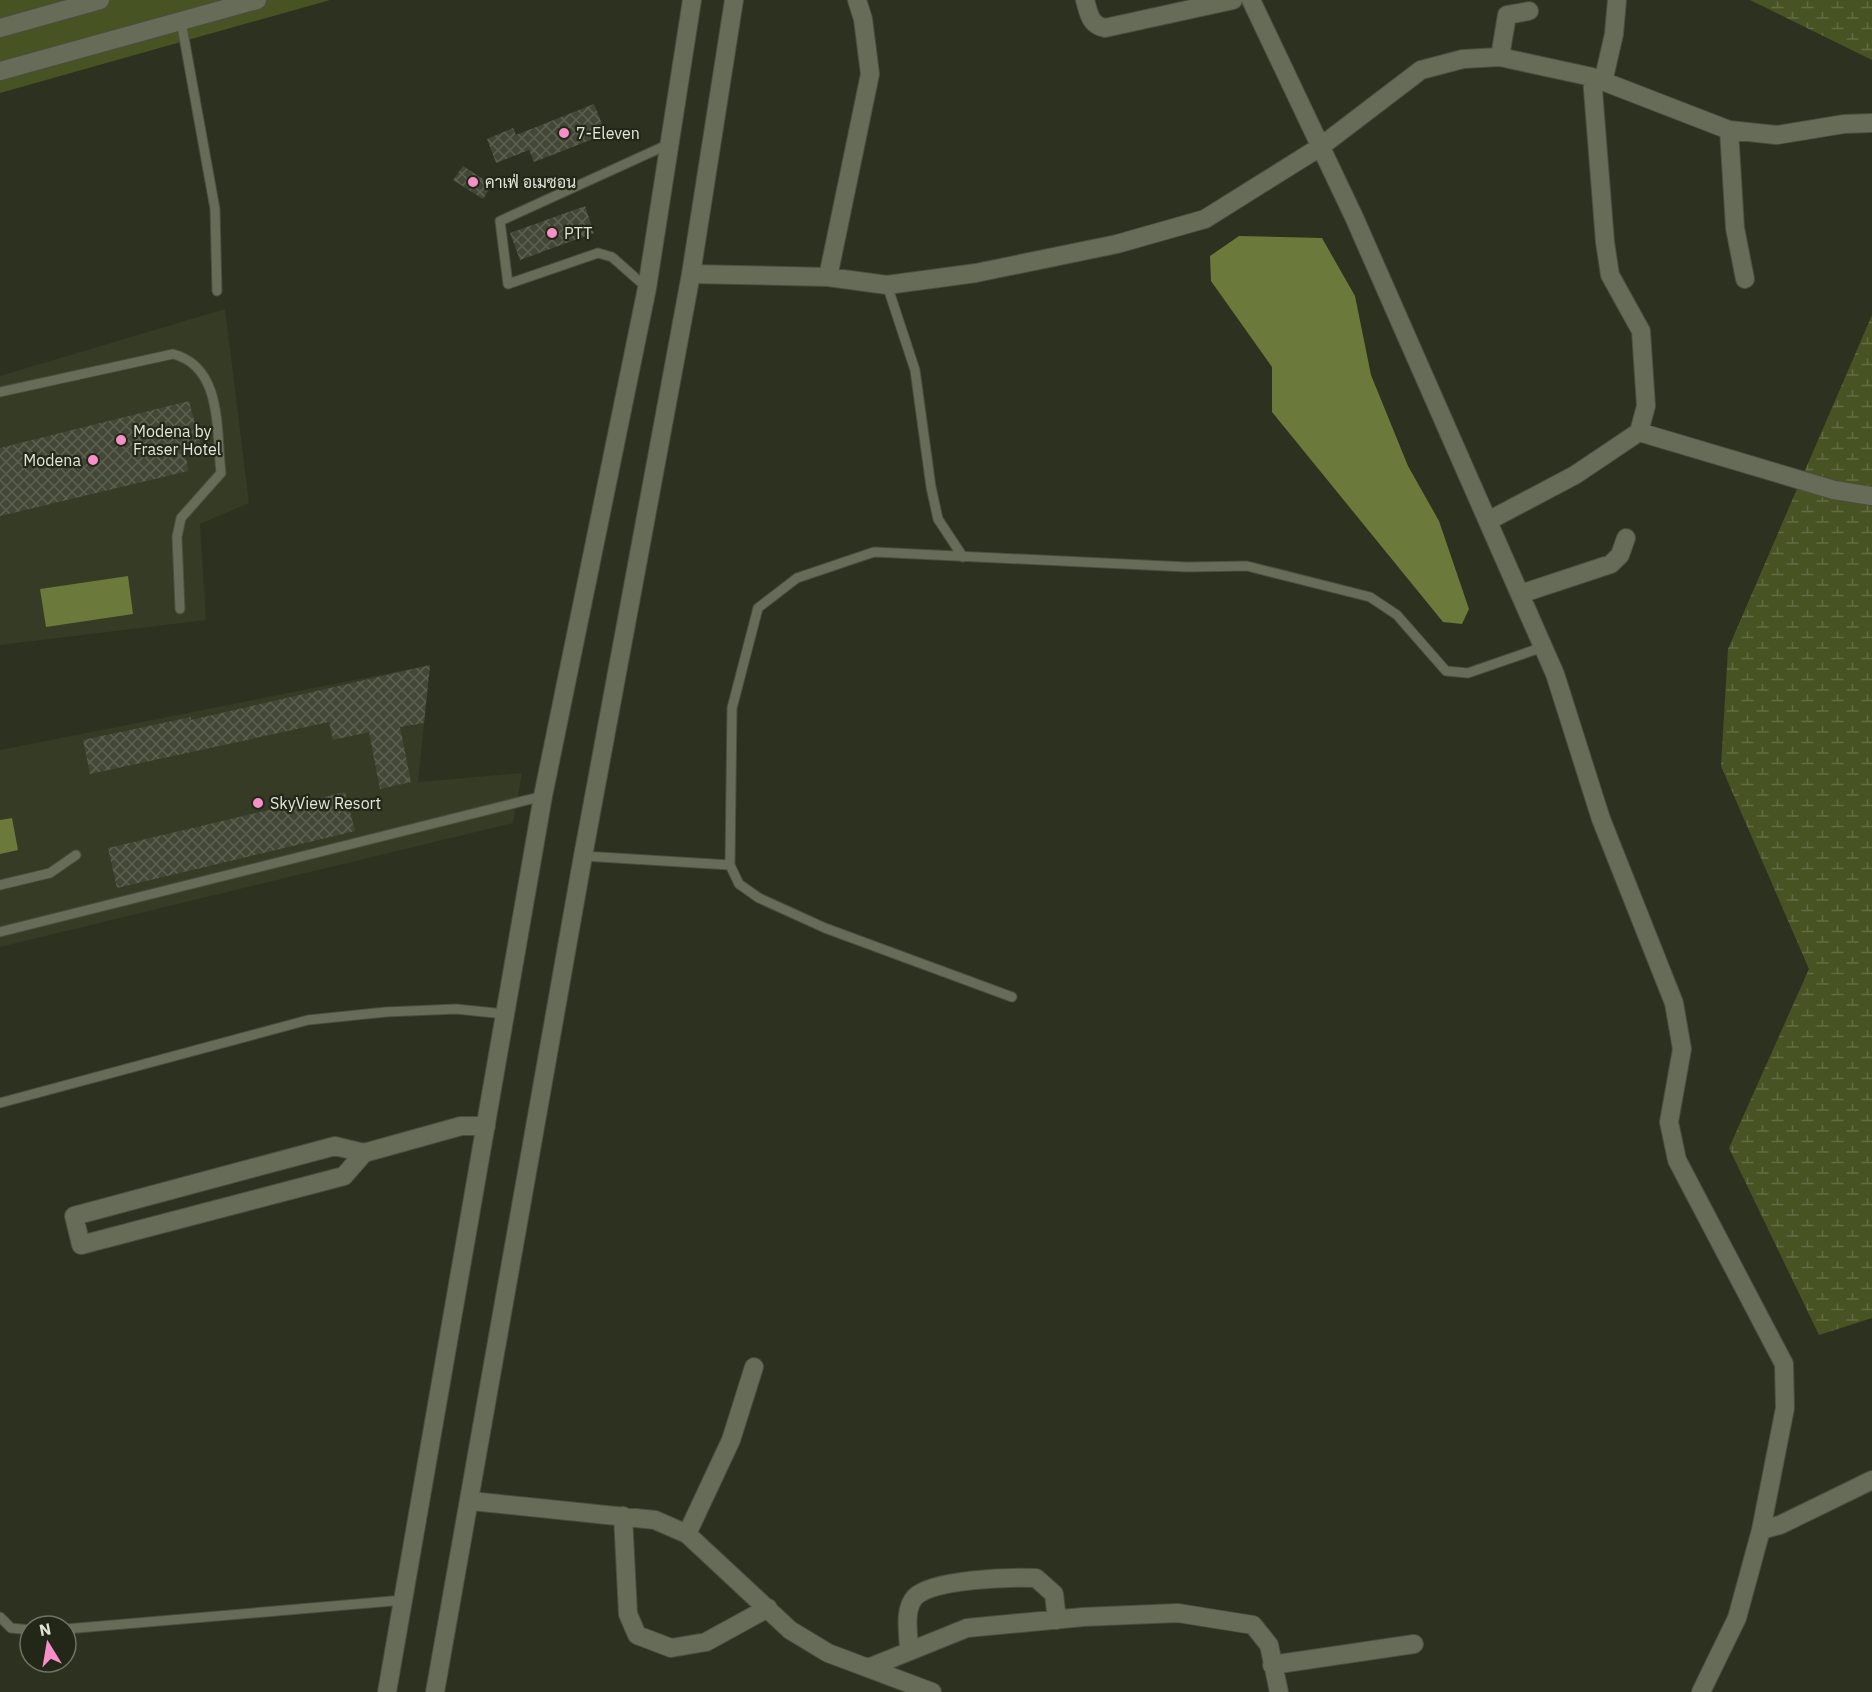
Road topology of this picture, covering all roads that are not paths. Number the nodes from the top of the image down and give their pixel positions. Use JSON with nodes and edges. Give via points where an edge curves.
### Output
{"nodes":[{"id":1,"x":100,"y":0,"type":"edge"},
{"id":2,"x":256,"y":0,"type":"edge"},
{"id":3,"x":692,"y":0,"type":"edge"},
{"id":4,"x":734,"y":0,"type":"edge"},
{"id":5,"x":857,"y":0,"type":"edge"},
{"id":6,"x":1085,"y":0,"type":"edge"},
{"id":7,"x":1233,"y":0,"type":"edge"},
{"id":8,"x":1251,"y":0,"type":"edge"},
{"id":9,"x":1617,"y":0,"type":"edge"},
{"id":10,"x":1529,"y":11,"type":"dead end"},
{"id":11,"x":182,"y":21,"type":"junction"},
{"id":12,"x":0,"y":28,"type":"edge"},
{"id":13,"x":1500,"y":57,"type":"junction"},
{"id":14,"x":0,"y":71,"type":"edge"},
{"id":15,"x":1598,"y":79,"type":"junction"},
{"id":16,"x":1872,"y":123,"type":"edge"},
{"id":17,"x":1729,"y":130,"type":"junction"},
{"id":18,"x":671,"y":143,"type":"junction"},
{"id":19,"x":1320,"y":147,"type":"junction"},
{"id":20,"x":691,"y":274,"type":"junction"},
{"id":21,"x":828,"y":276,"type":"junction"},
{"id":22,"x":1745,"y":279,"type":"dead end"},
{"id":23,"x":886,"y":285,"type":"junction"},
{"id":24,"x":647,"y":288,"type":"junction"},
{"id":25,"x":217,"y":291,"type":"dead end"},
{"id":26,"x":0,"y":392,"type":"edge"},
{"id":27,"x":1639,"y":432,"type":"junction"},
{"id":28,"x":1872,"y":496,"type":"edge"},
{"id":29,"x":1488,"y":521,"type":"junction"},
{"id":30,"x":1626,"y":537,"type":"dead end"},
{"id":31,"x":963,"y":556,"type":"junction"},
{"id":32,"x":1520,"y":594,"type":"junction"},
{"id":33,"x":180,"y":609,"type":"dead end"},
{"id":34,"x":1536,"y":650,"type":"junction"},
{"id":35,"x":543,"y":796,"type":"junction"},
{"id":36,"x":76,"y":855,"type":"dead end"},
{"id":37,"x":583,"y":856,"type":"junction"},
{"id":38,"x":730,"y":866,"type":"junction"},
{"id":39,"x":0,"y":885,"type":"edge"},
{"id":40,"x":0,"y":932,"type":"edge"},
{"id":41,"x":1012,"y":997,"type":"dead end"},
{"id":42,"x":505,"y":1014,"type":"junction"},
{"id":43,"x":0,"y":1103,"type":"edge"},
{"id":44,"x":486,"y":1126,"type":"junction"},
{"id":45,"x":364,"y":1153,"type":"junction"},
{"id":46,"x":753,"y":1367,"type":"dead end"},
{"id":47,"x":1872,"y":1480,"type":"edge"},
{"id":48,"x":471,"y":1501,"type":"junction"},
{"id":49,"x":623,"y":1516,"type":"junction"},
{"id":50,"x":1761,"y":1530,"type":"junction"},
{"id":51,"x":687,"y":1534,"type":"junction"},
{"id":52,"x":404,"y":1600,"type":"junction"},
{"id":53,"x":768,"y":1608,"type":"junction"},
{"id":54,"x":0,"y":1617,"type":"edge"},
{"id":55,"x":1057,"y":1620,"type":"junction"},
{"id":56,"x":78,"y":1628,"type":"edge"},
{"id":57,"x":18,"y":1629,"type":"edge"},
{"id":58,"x":1414,"y":1644,"type":"dead end"},
{"id":59,"x":909,"y":1651,"type":"junction"},
{"id":60,"x":1272,"y":1665,"type":"junction"},
{"id":61,"x":868,"y":1668,"type":"junction"},
{"id":62,"x":387,"y":1692,"type":"edge"},
{"id":63,"x":435,"y":1692,"type":"edge"},
{"id":64,"x":932,"y":1692,"type":"edge"},
{"id":65,"x":1279,"y":1692,"type":"edge"},
{"id":66,"x":1701,"y":1692,"type":"edge"}],
"edges":[{"from":1,"to":12,"type":"street"},
{"from":2,"to":11,"type":"street"},
{"from":3,"to":18,"type":"street"},
{"from":4,"to":20,"type":"street"},
{"from":5,"to":21,"type":"street","via":[[870,74]]},
{"from":6,"to":7,"type":"street","via":[[1092,22],[1105,28]]},
{"from":8,"to":19,"type":"street"},
{"from":9,"to":15,"type":"street","via":[[1614,34]]},
{"from":10,"to":13,"type":"street","via":[[1507,15]]},
{"from":11,"to":14,"type":"street"},
{"from":11,"to":25,"type":"lane","via":[[215,209]]},
{"from":13,"to":15,"type":"street"},
{"from":13,"to":19,"type":"street","via":[[1463,59],[1421,70]]},
{"from":15,"to":17,"type":"street"},
{"from":15,"to":27,"type":"street","via":[[1610,275],[1641,331],[1646,406]]},
{"from":16,"to":17,"type":"street","via":[[1777,135]]},
{"from":17,"to":22,"type":"street","via":[[1735,228]]},
{"from":18,"to":24,"type":"street"},
{"from":18,"to":24,"type":"lane","via":[[500,221],[508,284],[598,253],[612,257]]},
{"from":19,"to":23,"type":"street","via":[[1205,219],[1117,244],[976,273]]},
{"from":19,"to":29,"type":"street"},
{"from":20,"to":21,"type":"street"},
{"from":20,"to":37,"type":"street"},
{"from":21,"to":23,"type":"street"},
{"from":23,"to":31,"type":"lane","via":[[915,370],[938,519]]},
{"from":24,"to":35,"type":"street"},
{"from":26,"to":33,"type":"lane","via":[[173,354],[195,363],[204,373],[213,398],[221,473],[181,518],[177,537]]},
{"from":27,"to":28,"type":"street","via":[[1834,490]]},
{"from":27,"to":29,"type":"street","via":[[1575,475]]},
{"from":29,"to":32,"type":"street"},
{"from":30,"to":32,"type":"street","via":[[1620,555],[1611,564]]},
{"from":31,"to":34,"type":"lane","via":[[1187,567],[1248,566],[1370,597],[1397,615],[1446,671],[1459,674]]},
{"from":31,"to":38,"type":"lane","via":[[874,552],[797,578],[759,608],[732,708]]},
{"from":32,"to":34,"type":"street"},
{"from":34,"to":50,"type":"street","via":[[1555,674],[1601,819],[1674,1004],[1682,1049],[1670,1122],[1677,1160],[1784,1364],[1785,1408]]},
{"from":35,"to":40,"type":"lane"},
{"from":35,"to":42,"type":"street"},
{"from":36,"to":39,"type":"lane","via":[[51,873]]},
{"from":37,"to":38,"type":"lane"},
{"from":37,"to":48,"type":"street"},
{"from":38,"to":41,"type":"lane","via":[[740,884],[768,902],[825,928]]},
{"from":42,"to":43,"type":"lane","via":[[456,1009],[308,1020]]},
{"from":42,"to":44,"type":"street"},
{"from":44,"to":45,"type":"street","via":[[461,1126]]},
{"from":44,"to":52,"type":"street"},
{"from":45,"to":45,"type":"street","via":[[344,1176],[81,1245],[74,1216],[335,1146]]},
{"from":46,"to":51,"type":"street","via":[[731,1440]]},
{"from":47,"to":50,"type":"street","via":[[1780,1525]]},
{"from":48,"to":49,"type":"street"},
{"from":48,"to":63,"type":"street"},
{"from":49,"to":51,"type":"street","via":[[655,1520]]},
{"from":49,"to":53,"type":"street","via":[[628,1614],[637,1635],[671,1648],[706,1641]]},
{"from":50,"to":66,"type":"street","via":[[1737,1618]]},
{"from":51,"to":53,"type":"street"},
{"from":52,"to":56,"type":"lane"},
{"from":52,"to":62,"type":"street"},
{"from":53,"to":61,"type":"street","via":[[790,1630],[828,1653]]},
{"from":54,"to":57,"type":"lane","via":[[11,1628]]},
{"from":55,"to":59,"type":"street","via":[[967,1628]]},
{"from":55,"to":59,"type":"street","via":[[1054,1594],[1036,1578],[932,1587],[915,1598],[908,1612]]},
{"from":55,"to":60,"type":"street","via":[[1178,1613],[1253,1625],[1269,1646]]},
{"from":58,"to":60,"type":"street"},
{"from":59,"to":61,"type":"street"},
{"from":60,"to":65,"type":"street"},
{"from":61,"to":64,"type":"street"}]}
